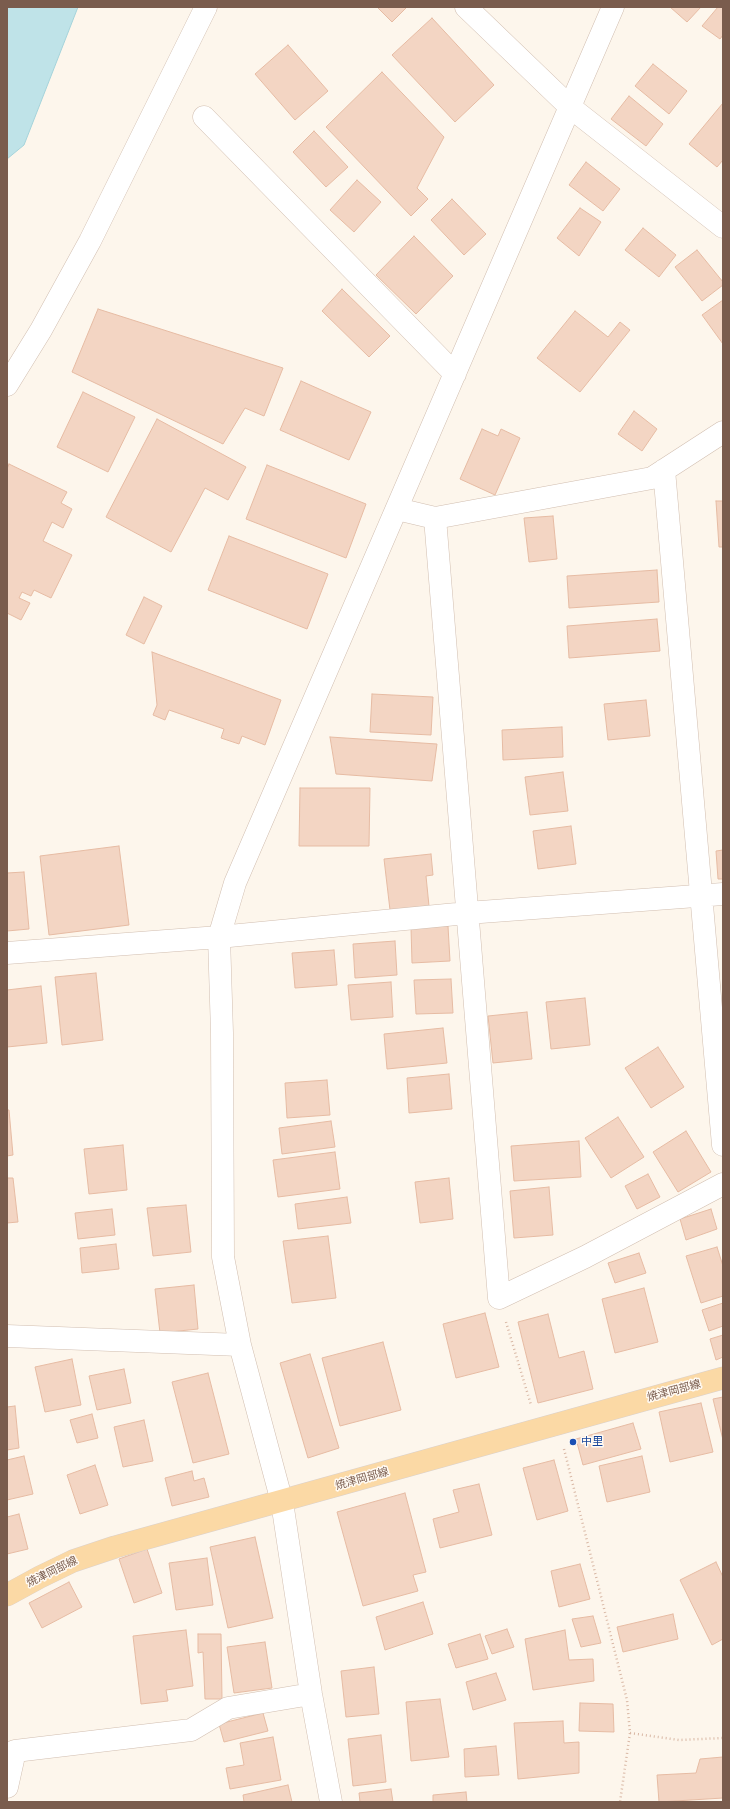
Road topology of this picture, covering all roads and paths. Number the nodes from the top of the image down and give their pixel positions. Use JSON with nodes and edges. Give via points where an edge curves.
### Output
{"nodes":[{"id":1,"x":206,"y":7,"type":"edge"},
{"id":2,"x":466,"y":7,"type":"edge"},
{"id":3,"x":613,"y":7,"type":"edge"},
{"id":4,"x":570,"y":107,"type":"junction"},
{"id":5,"x":204,"y":117,"type":"dead end"},
{"id":6,"x":723,"y":226,"type":"edge"},
{"id":7,"x":455,"y":374,"type":"junction"},
{"id":8,"x":7,"y":385,"type":"edge"},
{"id":9,"x":723,"y":432,"type":"edge"},
{"id":10,"x":664,"y":470,"type":"junction"},
{"id":11,"x":397,"y":509,"type":"junction"},
{"id":12,"x":435,"y":518,"type":"junction"},
{"id":13,"x":723,"y":894,"type":"edge"},
{"id":14,"x":701,"y":895,"type":"junction"},
{"id":15,"x":467,"y":913,"type":"junction"},
{"id":16,"x":219,"y":937,"type":"junction"},
{"id":17,"x":7,"y":953,"type":"edge"},
{"id":18,"x":723,"y":1145,"type":"edge"},
{"id":19,"x":723,"y":1184,"type":"edge"},
{"id":20,"x":499,"y":1298,"type":"junction"},
{"id":21,"x":7,"y":1336,"type":"edge"},
{"id":22,"x":240,"y":1345,"type":"junction"},
{"id":23,"x":723,"y":1378,"type":"edge"},
{"id":24,"x":548,"y":1426,"type":"junction"},
{"id":25,"x":282,"y":1502,"type":"junction"},
{"id":26,"x":7,"y":1596,"type":"edge"},
{"id":27,"x":311,"y":1694,"type":"junction"},
{"id":28,"x":630,"y":1733,"type":"junction"},
{"id":29,"x":723,"y":1738,"type":"edge"},
{"id":30,"x":7,"y":1787,"type":"edge"},
{"id":31,"x":331,"y":1802,"type":"edge"},
{"id":32,"x":620,"y":1802,"type":"edge"}],
"edges":[{"from":1,"to":8,"type":"street","via":[[90,242]]},
{"from":2,"to":4,"type":"street"},
{"from":3,"to":4,"type":"street"},
{"from":4,"to":6,"type":"street"},
{"from":4,"to":7,"type":"street"},
{"from":5,"to":7,"type":"street"},
{"from":7,"to":11,"type":"street"},
{"from":9,"to":10,"type":"street"},
{"from":10,"to":12,"type":"street","via":[[652,478]]},
{"from":10,"to":14,"type":"street"},
{"from":11,"to":12,"type":"street"},
{"from":11,"to":16,"type":"street","via":[[235,883]]},
{"from":12,"to":15,"type":"street"},
{"from":13,"to":14,"type":"street"},
{"from":14,"to":15,"type":"street"},
{"from":14,"to":18,"type":"street"},
{"from":15,"to":16,"type":"street"},
{"from":15,"to":20,"type":"street"},
{"from":16,"to":17,"type":"street"},
{"from":16,"to":22,"type":"street","via":[[223,1257]]},
{"from":19,"to":20,"type":"street","via":[[585,1257]]},
{"from":20,"to":24,"type":"path"},
{"from":21,"to":22,"type":"street"},
{"from":22,"to":25,"type":"street"},
{"from":23,"to":24,"type":"main road","name":"焼津岡部線"},
{"from":24,"to":25,"type":"main road","name":"焼津岡部線"},
{"from":24,"to":28,"type":"path","via":[[627,1700]]},
{"from":25,"to":26,"type":"main road","name":"焼津岡部線","via":[[115,1547],[73,1561]]},
{"from":25,"to":27,"type":"street"},
{"from":27,"to":30,"type":"street","via":[[228,1708],[191,1730],[15,1751]]},
{"from":27,"to":31,"type":"street"},
{"from":28,"to":29,"type":"path","via":[[679,1740]]},
{"from":28,"to":32,"type":"path"}]}
